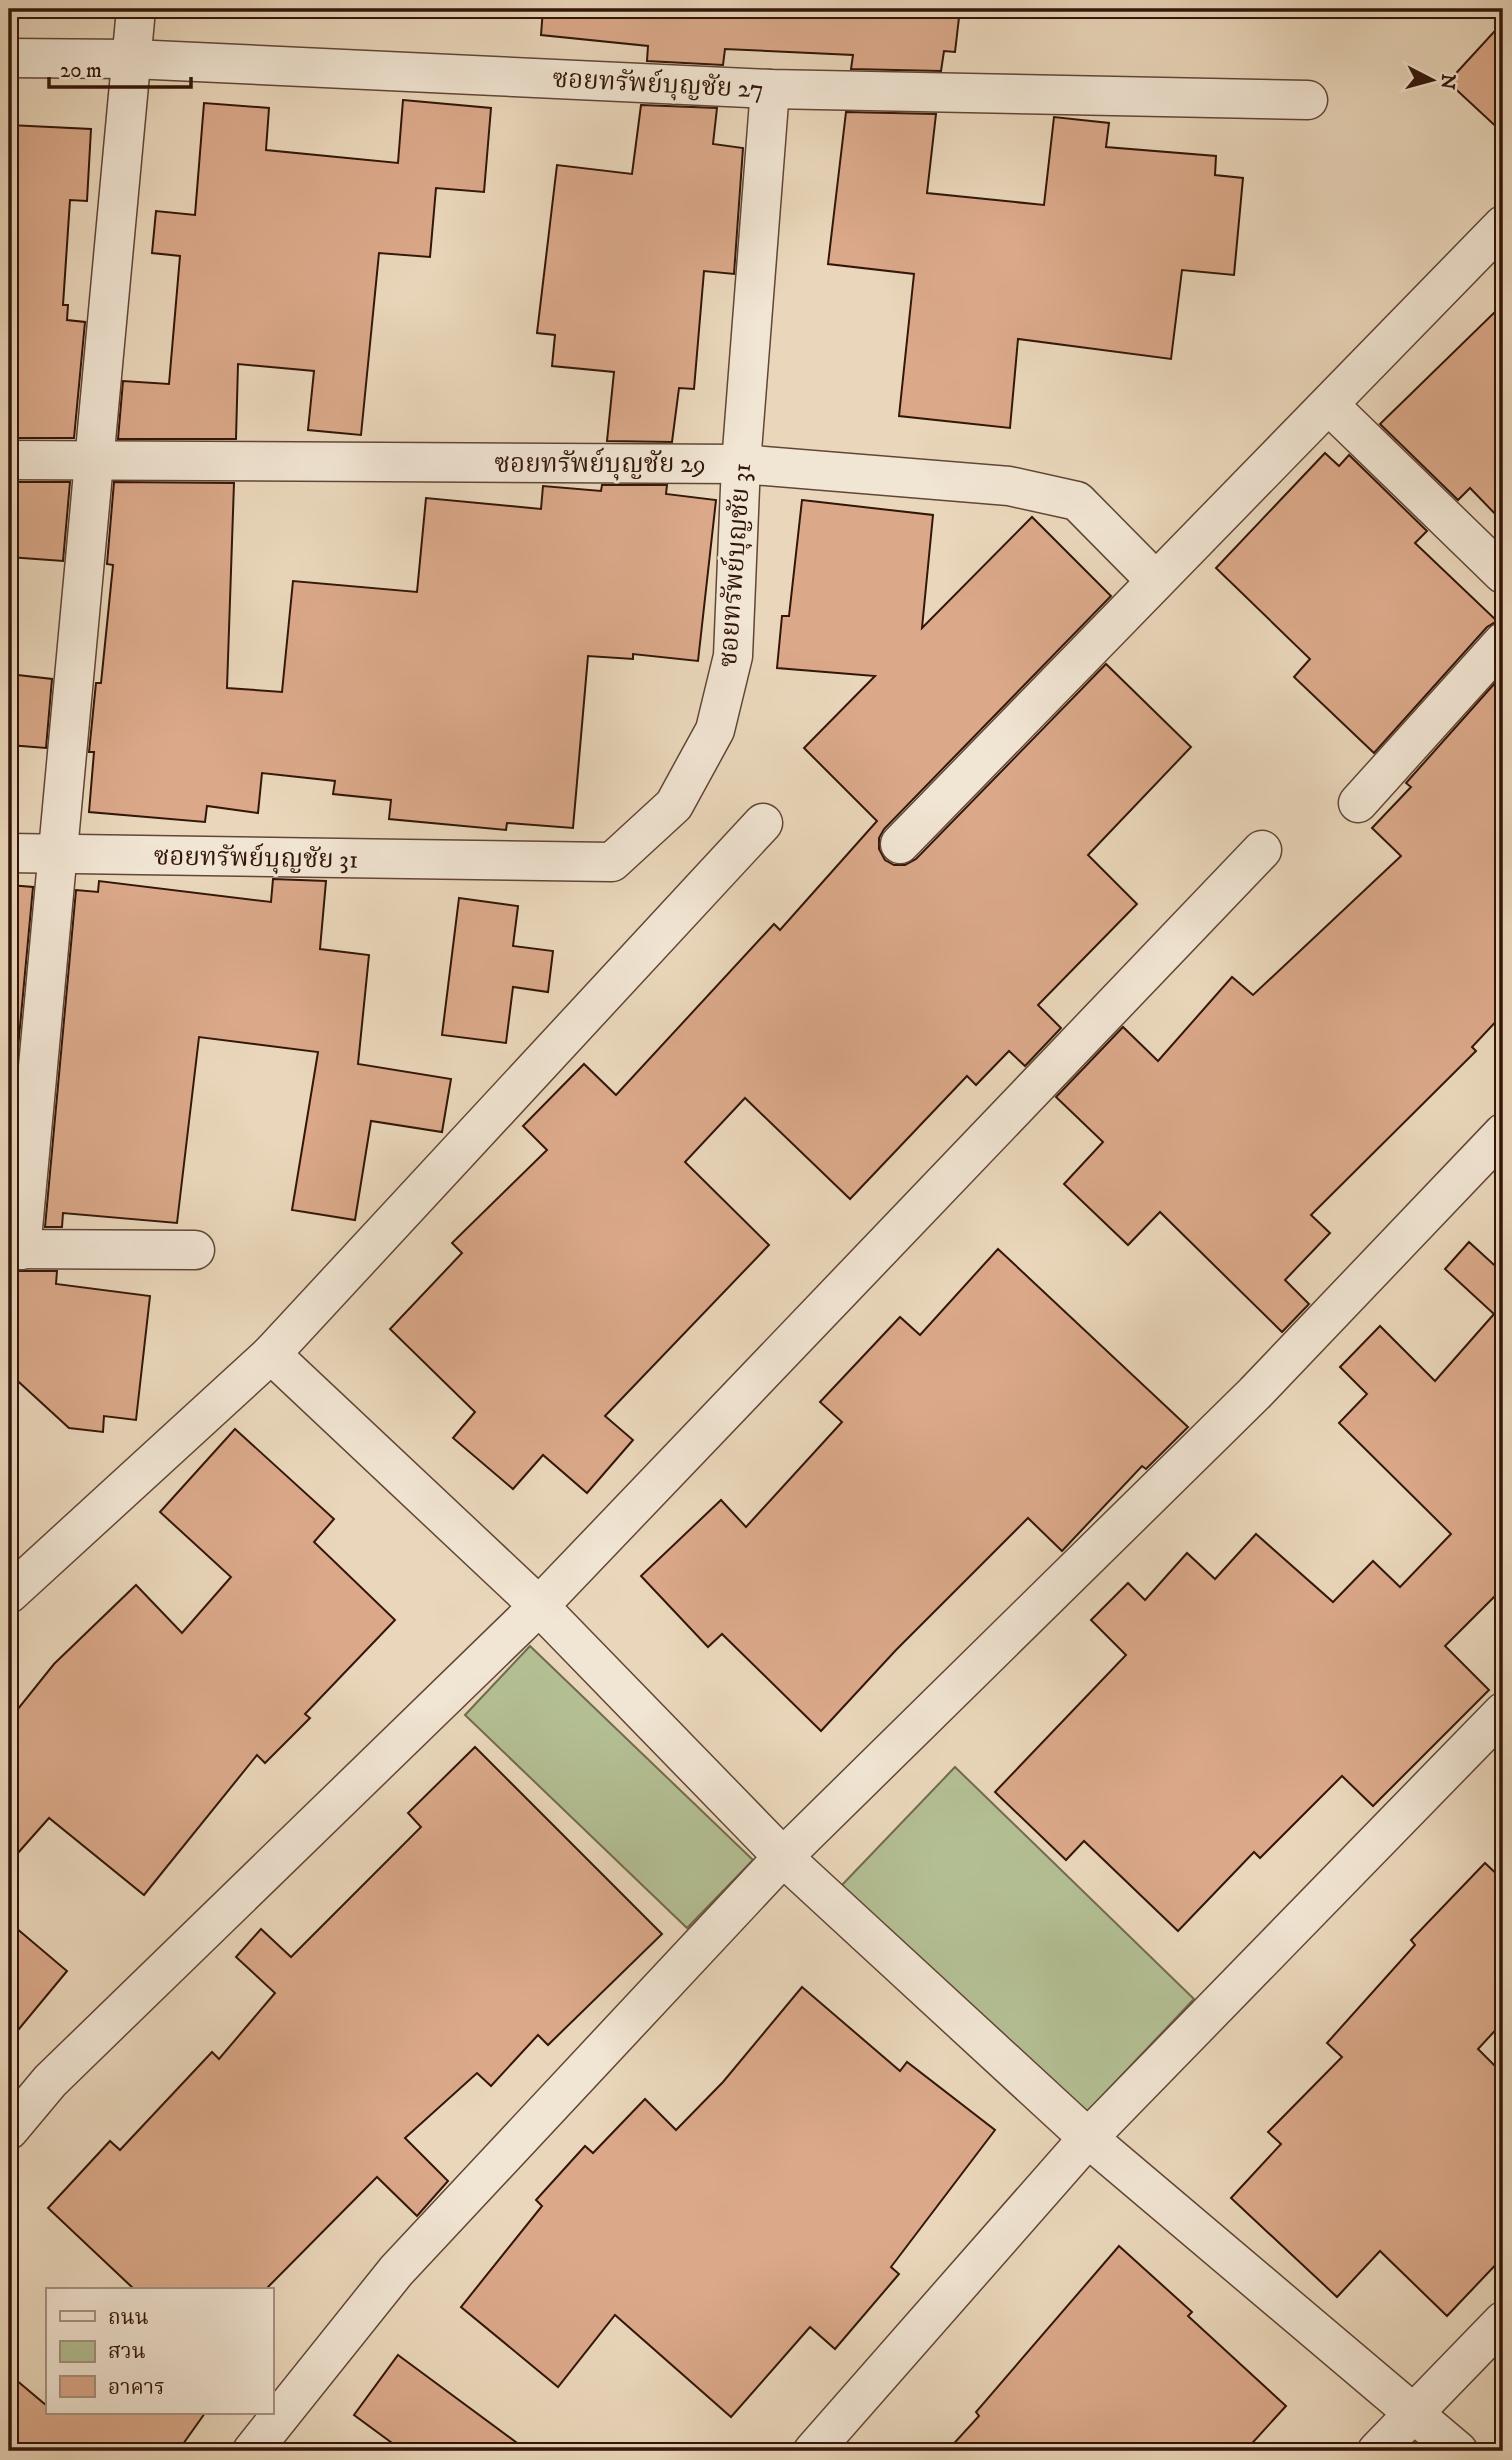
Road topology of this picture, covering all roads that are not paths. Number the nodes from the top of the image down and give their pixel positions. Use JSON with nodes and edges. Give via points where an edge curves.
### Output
{"nodes":[{"id":1,"x":136,"y":9,"type":"edge"},
{"id":2,"x":9,"y":58,"type":"edge"},
{"id":3,"x":132,"y":59,"type":"junction"},
{"id":4,"x":771,"y":89,"type":"junction"},
{"id":5,"x":1308,"y":100,"type":"dead end"},
{"id":6,"x":1503,"y":225,"type":"edge"},
{"id":7,"x":1329,"y":405,"type":"junction"},
{"id":8,"x":9,"y":460,"type":"edge"},
{"id":9,"x":93,"y":462,"type":"junction"},
{"id":10,"x":741,"y":464,"type":"junction"},
{"id":11,"x":1503,"y":574,"type":"edge"},
{"id":12,"x":1155,"y":580,"type":"junction"},
{"id":13,"x":1503,"y":642,"type":"edge"},
{"id":14,"x":1358,"y":803,"type":"dead end"},
{"id":15,"x":762,"y":823,"type":"dead end"},
{"id":16,"x":900,"y":844,"type":"dead end"},
{"id":17,"x":1262,"y":850,"type":"dead end"},
{"id":18,"x":9,"y":853,"type":"edge"},
{"id":19,"x":56,"y":854,"type":"junction"},
{"id":20,"x":1503,"y":1133,"type":"edge"},
{"id":21,"x":15,"y":1250,"type":"edge"},
{"id":22,"x":195,"y":1250,"type":"dead end"},
{"id":23,"x":271,"y":1354,"type":"junction"},
{"id":24,"x":9,"y":1594,"type":"edge"},
{"id":25,"x":538,"y":1606,"type":"junction"},
{"id":26,"x":1503,"y":1712,"type":"edge"},
{"id":27,"x":783,"y":1857,"type":"junction"},
{"id":28,"x":9,"y":2130,"type":"edge"},
{"id":29,"x":1088,"y":2138,"type":"junction"},
{"id":30,"x":1503,"y":2321,"type":"edge"},
{"id":31,"x":1413,"y":2415,"type":"junction"},
{"id":32,"x":252,"y":2451,"type":"edge"},
{"id":33,"x":813,"y":2451,"type":"edge"},
{"id":34,"x":1377,"y":2451,"type":"edge"},
{"id":35,"x":1458,"y":2451,"type":"edge"}],
"edges":[{"from":1,"to":3,"type":"street"},
{"from":2,"to":3,"type":"street","name":"ซอยทรัพย์บุญชัย 27"},
{"from":3,"to":4,"type":"street","name":"ซอยทรัพย์บุญชัย 27"},
{"from":3,"to":9,"type":"street"},
{"from":4,"to":5,"type":"street","name":"ซอยทรัพย์บุญชัย 27"},
{"from":4,"to":10,"type":"street","name":"ซอยทรัพย์บุญชัย 31"},
{"from":6,"to":7,"type":"street"},
{"from":7,"to":11,"type":"street"},
{"from":7,"to":12,"type":"street"},
{"from":8,"to":9,"type":"street","name":"ซอยทรัพย์บุญชัย 29"},
{"from":9,"to":10,"type":"street","name":"ซอยทรัพย์บุญชัย 29"},
{"from":9,"to":19,"type":"street"},
{"from":10,"to":12,"type":"street","name":"ซอยทรัพย์บุญชัย 29","via":[[1009,486],[1077,501]]},
{"from":10,"to":19,"type":"street","name":"ซอยทรัพย์บุญชัย 31","via":[[733,656],[715,730],[674,805],[612,862]]},
{"from":12,"to":16,"type":"street"},
{"from":13,"to":14,"type":"street"},
{"from":15,"to":23,"type":"street"},
{"from":17,"to":25,"type":"street"},
{"from":18,"to":19,"type":"street","name":"ซอยทรัพย์บุญชัย 31"},
{"from":19,"to":21,"type":"street"},
{"from":20,"to":27,"type":"street","via":[[1255,1393]]},
{"from":21,"to":22,"type":"street"},
{"from":23,"to":24,"type":"street"},
{"from":23,"to":25,"type":"street"},
{"from":25,"to":27,"type":"street"},
{"from":25,"to":28,"type":"street","via":[[50,2081]]},
{"from":26,"to":29,"type":"street"},
{"from":27,"to":29,"type":"street"},
{"from":27,"to":32,"type":"street","via":[[396,2271]]},
{"from":29,"to":31,"type":"street"},
{"from":29,"to":33,"type":"street"},
{"from":30,"to":31,"type":"street"},
{"from":31,"to":34,"type":"street"},
{"from":31,"to":35,"type":"street"}]}
